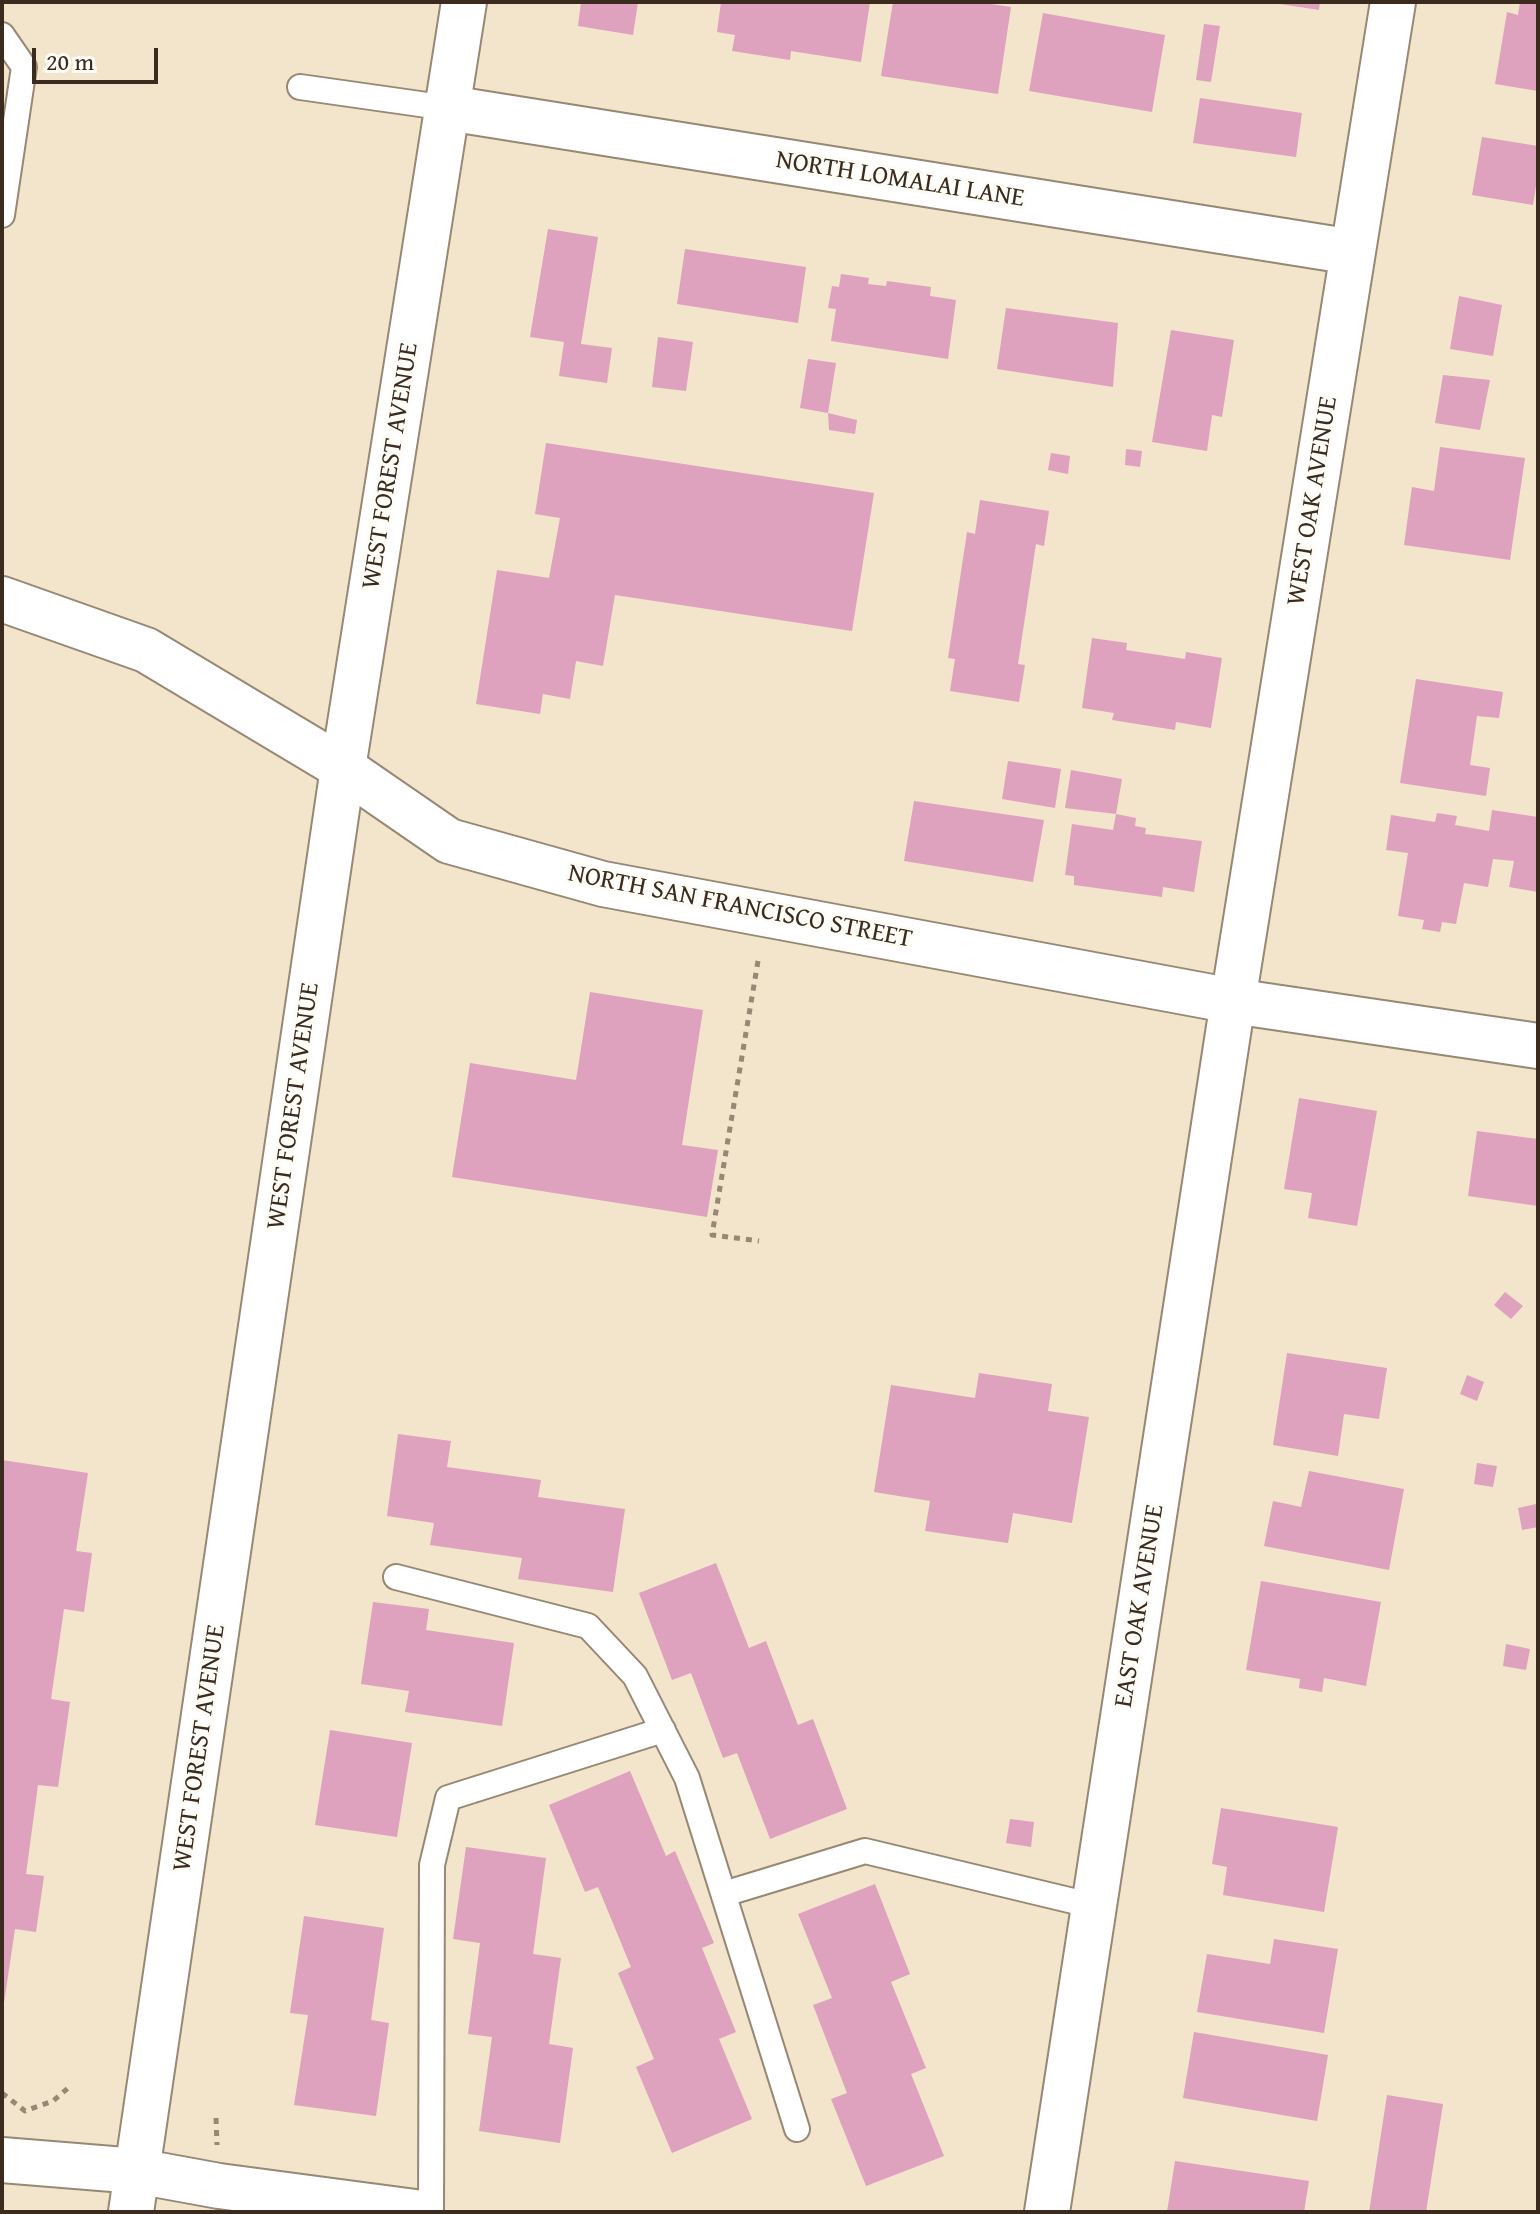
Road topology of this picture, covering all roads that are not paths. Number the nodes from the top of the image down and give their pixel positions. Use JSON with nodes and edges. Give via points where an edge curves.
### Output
{"nodes":[{"id":1,"x":464,"y":2,"type":"edge"},
{"id":2,"x":1393,"y":2,"type":"edge"},
{"id":3,"x":2,"y":35,"type":"edge"},
{"id":4,"x":300,"y":87,"type":"dead end"},
{"id":5,"x":448,"y":108,"type":"junction"},
{"id":6,"x":2,"y":215,"type":"edge"},
{"id":7,"x":1353,"y":252,"type":"junction"},
{"id":8,"x":2,"y":599,"type":"edge"},
{"id":9,"x":343,"y":768,"type":"junction"},
{"id":10,"x":1233,"y":1001,"type":"junction"},
{"id":11,"x":1538,"y":1046,"type":"edge"},
{"id":12,"x":396,"y":1577,"type":"dead end"},
{"id":13,"x":663,"y":1730,"type":"junction"},
{"id":14,"x":724,"y":1894,"type":"junction"},
{"id":15,"x":1094,"y":1906,"type":"junction"},
{"id":16,"x":797,"y":2129,"type":"dead end"},
{"id":17,"x":2,"y":2160,"type":"edge"},
{"id":18,"x":134,"y":2192,"type":"edge"},
{"id":19,"x":415,"y":2212,"type":"edge"},
{"id":20,"x":431,"y":2212,"type":"edge"},
{"id":21,"x":1047,"y":2212,"type":"edge"}],
"edges":[{"from":1,"to":5,"type":"street","name":"WEST FOREST AVENUE"},
{"from":2,"to":7,"type":"street","name":"WEST OAK AVENUE"},
{"from":3,"to":6,"type":"lane","via":[[24,67]]},
{"from":4,"to":5,"type":"lane"},
{"from":5,"to":7,"type":"street","name":"NORTH LOMALAI LANE"},
{"from":5,"to":9,"type":"street","name":"WEST FOREST AVENUE"},
{"from":7,"to":10,"type":"street","name":"WEST OAK AVENUE"},
{"from":8,"to":9,"type":"street","name":"NORTH SAN FRANCISCO STREET","via":[[146,650]]},
{"from":9,"to":10,"type":"street","name":"NORTH SAN FRANCISCO STREET","via":[[449,841],[603,884]]},
{"from":9,"to":18,"type":"street","name":"WEST FOREST AVENUE"},
{"from":10,"to":11,"type":"street","name":"NORTH SAN FRANCISCO STREET"},
{"from":10,"to":15,"type":"street","name":"EAST OAK AVENUE"},
{"from":12,"to":13,"type":"lane","via":[[588,1626],[635,1676]]},
{"from":13,"to":14,"type":"lane","via":[[687,1778]]},
{"from":13,"to":20,"type":"lane","via":[[448,1798],[432,1865]]},
{"from":14,"to":15,"type":"lane","via":[[865,1851]]},
{"from":14,"to":16,"type":"lane"},
{"from":15,"to":21,"type":"street","name":"EAST OAK AVENUE"},
{"from":17,"to":18,"type":"street"},
{"from":18,"to":19,"type":"street","via":[[219,2186]]}]}
